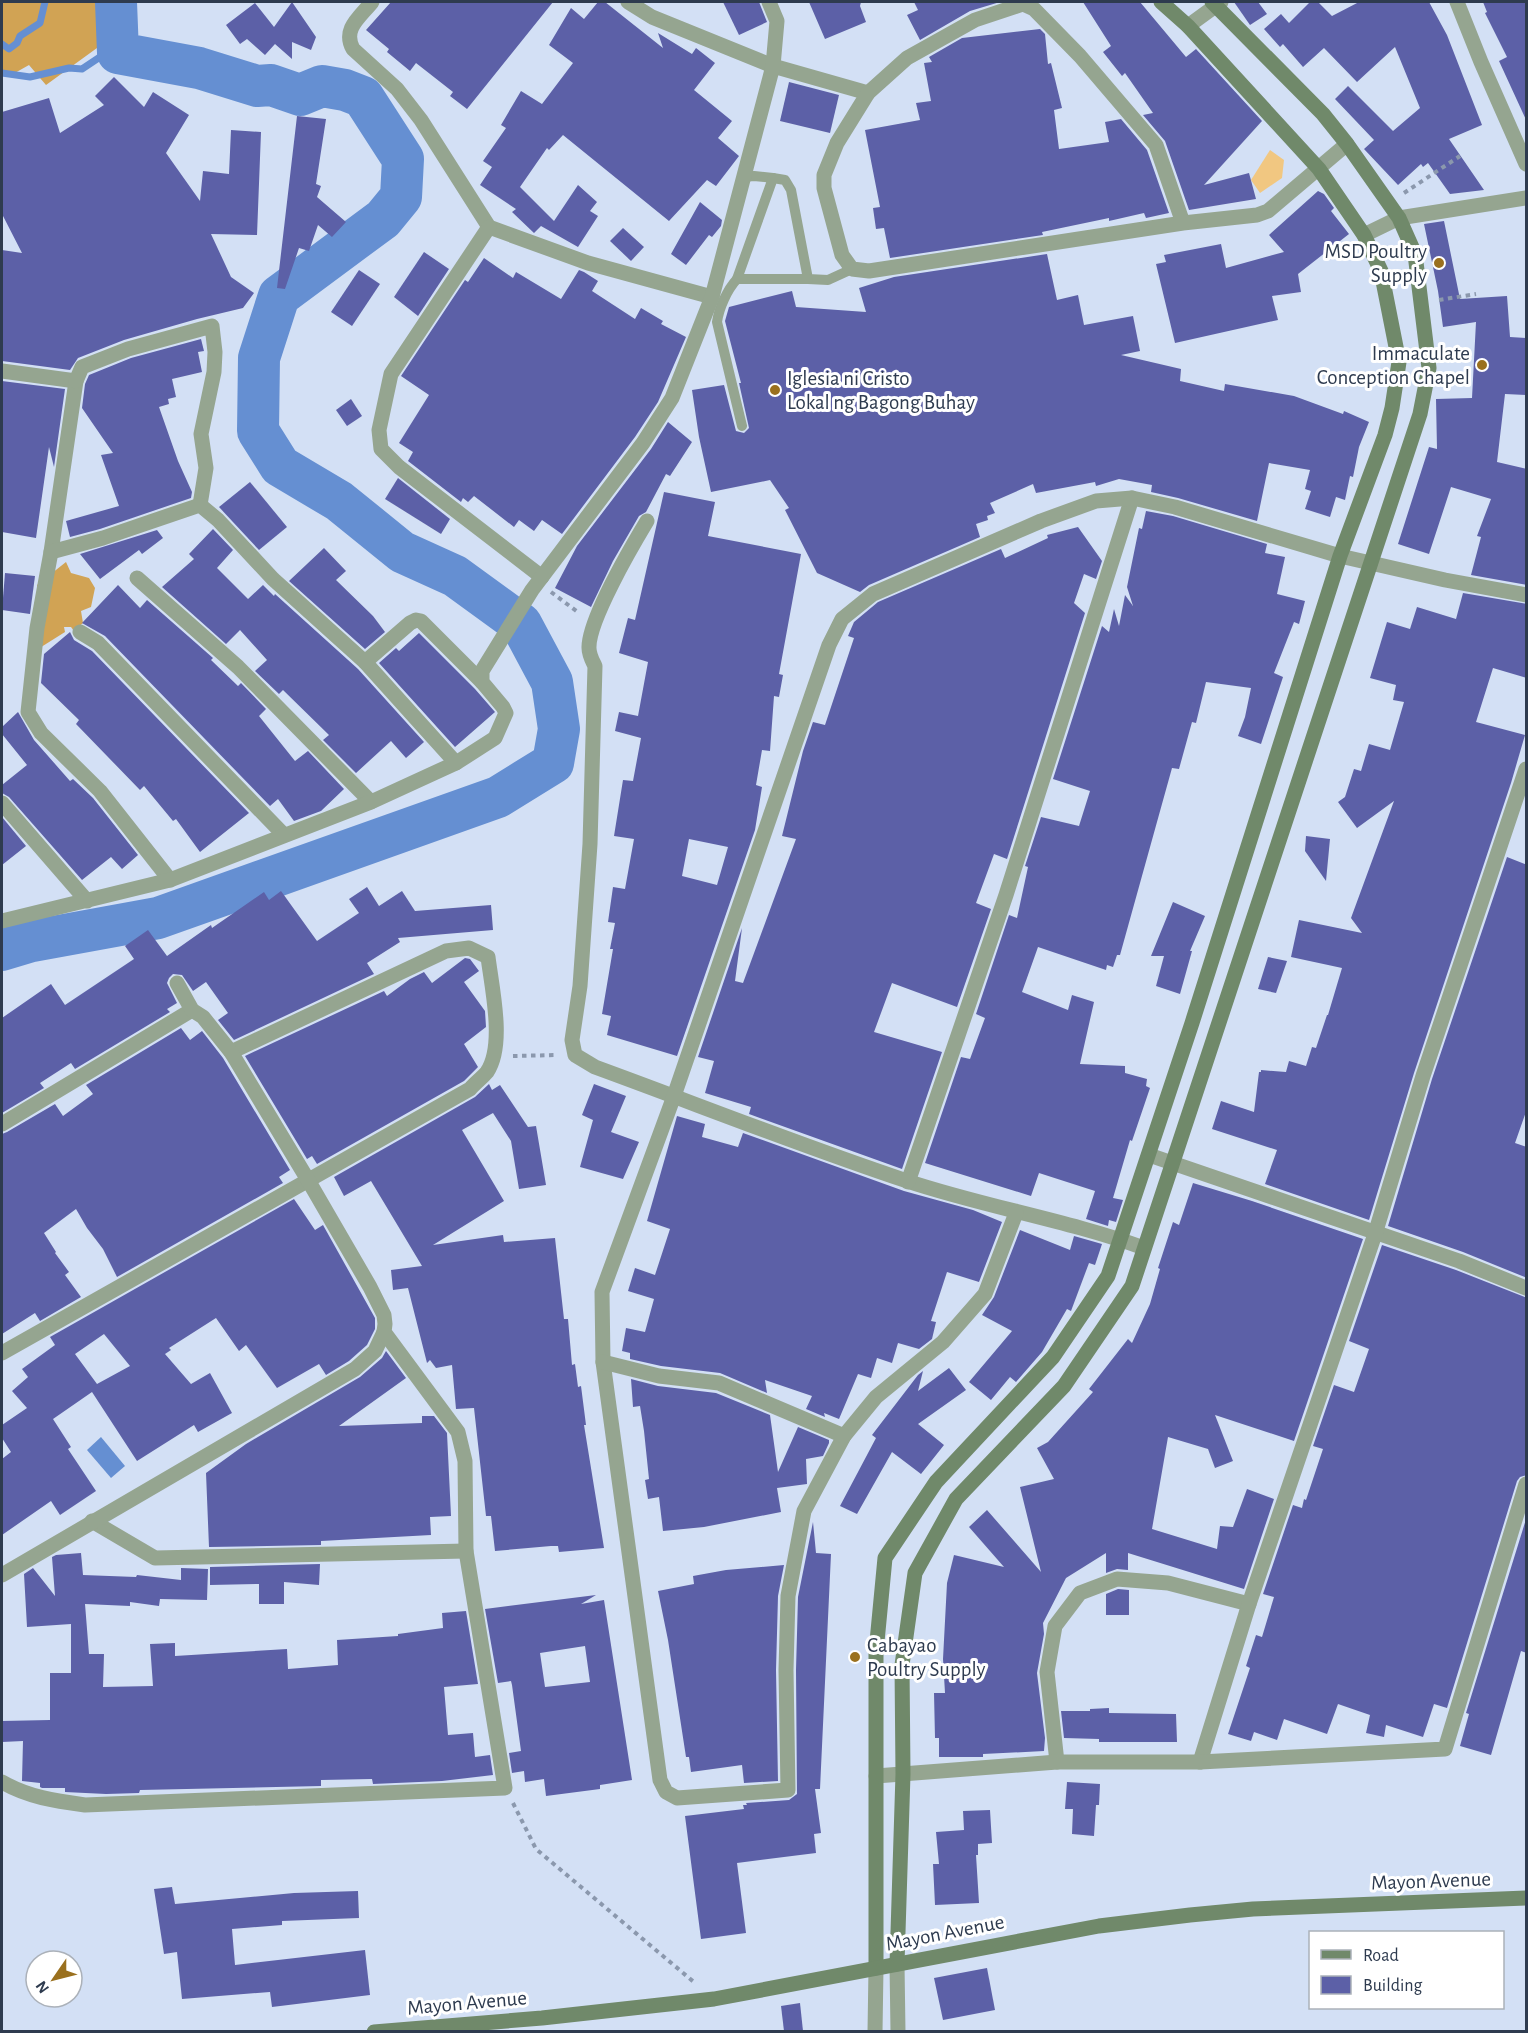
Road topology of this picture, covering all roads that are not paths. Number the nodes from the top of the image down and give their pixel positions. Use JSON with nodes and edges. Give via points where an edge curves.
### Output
{"nodes":[{"id":1,"x":372,"y":2,"type":"edge"},
{"id":2,"x":628,"y":2,"type":"edge"},
{"id":3,"x":769,"y":2,"type":"edge"},
{"id":4,"x":1161,"y":2,"type":"edge"},
{"id":5,"x":1216,"y":2,"type":"edge"},
{"id":6,"x":1457,"y":2,"type":"edge"},
{"id":7,"x":1188,"y":26,"type":"junction"},
{"id":8,"x":773,"y":66,"type":"junction"},
{"id":9,"x":868,"y":93,"type":"junction"},
{"id":10,"x":1347,"y":144,"type":"junction"},
{"id":11,"x":1527,"y":164,"type":"edge"},
{"id":12,"x":1319,"y":169,"type":"junction"},
{"id":13,"x":744,"y":177,"type":"junction"},
{"id":14,"x":773,"y":178,"type":"junction"},
{"id":15,"x":1527,"y":198,"type":"edge"},
{"id":16,"x":1399,"y":218,"type":"junction"},
{"id":17,"x":1183,"y":223,"type":"junction"},
{"id":18,"x":489,"y":227,"type":"junction"},
{"id":19,"x":1364,"y":235,"type":"junction"},
{"id":20,"x":852,"y":269,"type":"junction"},
{"id":21,"x":737,"y":279,"type":"junction"},
{"id":22,"x":808,"y":279,"type":"junction"},
{"id":23,"x":718,"y":299,"type":"junction"},
{"id":24,"x":2,"y":371,"type":"edge"},
{"id":25,"x":76,"y":381,"type":"junction"},
{"id":26,"x":742,"y":426,"type":"dead end"},
{"id":27,"x":1132,"y":498,"type":"junction"},
{"id":28,"x":200,"y":505,"type":"junction"},
{"id":29,"x":647,"y":521,"type":"dead end"},
{"id":30,"x":51,"y":552,"type":"junction"},
{"id":31,"x":1340,"y":556,"type":"junction"},
{"id":32,"x":1370,"y":562,"type":"junction"},
{"id":33,"x":137,"y":578,"type":"dead end"},
{"id":34,"x":538,"y":583,"type":"junction"},
{"id":35,"x":1527,"y":595,"type":"edge"},
{"id":36,"x":80,"y":632,"type":"dead end"},
{"id":37,"x":365,"y":662,"type":"junction"},
{"id":38,"x":482,"y":676,"type":"junction"},
{"id":39,"x":456,"y":763,"type":"junction"},
{"id":40,"x":1527,"y":769,"type":"edge"},
{"id":41,"x":371,"y":802,"type":"junction"},
{"id":42,"x":2,"y":803,"type":"edge"},
{"id":43,"x":284,"y":835,"type":"junction"},
{"id":44,"x":170,"y":880,"type":"junction"},
{"id":45,"x":87,"y":901,"type":"junction"},
{"id":46,"x":2,"y":921,"type":"edge"},
{"id":47,"x":177,"y":983,"type":"dead end"},
{"id":48,"x":192,"y":1010,"type":"junction"},
{"id":49,"x":231,"y":1052,"type":"junction"},
{"id":50,"x":674,"y":1096,"type":"junction"},
{"id":51,"x":2,"y":1124,"type":"edge"},
{"id":52,"x":1149,"y":1155,"type":"junction"},
{"id":53,"x":1171,"y":1162,"type":"junction"},
{"id":54,"x":308,"y":1180,"type":"junction"},
{"id":55,"x":908,"y":1182,"type":"junction"},
{"id":56,"x":1016,"y":1213,"type":"junction"},
{"id":57,"x":1376,"y":1234,"type":"junction"},
{"id":58,"x":1121,"y":1239,"type":"junction"},
{"id":59,"x":1144,"y":1248,"type":"junction"},
{"id":60,"x":1527,"y":1288,"type":"edge"},
{"id":61,"x":384,"y":1332,"type":"junction"},
{"id":62,"x":2,"y":1353,"type":"edge"},
{"id":63,"x":603,"y":1362,"type":"junction"},
{"id":64,"x":844,"y":1436,"type":"junction"},
{"id":65,"x":1527,"y":1484,"type":"edge"},
{"id":66,"x":92,"y":1521,"type":"junction"},
{"id":67,"x":466,"y":1551,"type":"junction"},
{"id":68,"x":2,"y":1575,"type":"edge"},
{"id":69,"x":1249,"y":1604,"type":"junction"},
{"id":70,"x":1057,"y":1762,"type":"junction"},
{"id":71,"x":1200,"y":1762,"type":"junction"},
{"id":72,"x":903,"y":1774,"type":"junction"},
{"id":73,"x":876,"y":1776,"type":"junction"},
{"id":74,"x":2,"y":1782,"type":"edge"},
{"id":75,"x":1527,"y":1898,"type":"edge"},
{"id":76,"x":897,"y":1964,"type":"junction"},
{"id":77,"x":876,"y":1968,"type":"junction"},
{"id":78,"x":374,"y":2031,"type":"edge"},
{"id":79,"x":875,"y":2031,"type":"edge"},
{"id":80,"x":898,"y":2031,"type":"edge"}],
"edges":[{"from":1,"to":18,"type":"street","via":[[350,29],[348,40],[397,89],[421,120]]},
{"from":2,"to":8,"type":"street","via":[[652,17]]},
{"from":3,"to":8,"type":"street","via":[[777,21]]},
{"from":4,"to":7,"type":"street"},
{"from":5,"to":7,"type":"street"},
{"from":5,"to":10,"type":"street"},
{"from":6,"to":11,"type":"street"},
{"from":7,"to":12,"type":"street"},
{"from":8,"to":9,"type":"street"},
{"from":8,"to":13,"type":"street"},
{"from":9,"to":17,"type":"street","via":[[907,58],[975,21],[1023,4],[1034,9],[1080,56],[1146,131],[1156,145]]},
{"from":9,"to":20,"type":"street","via":[[837,143],[824,175],[842,255]]},
{"from":10,"to":12,"type":"street"},
{"from":10,"to":16,"type":"street"},
{"from":12,"to":17,"type":"street","via":[[1263,213]]},
{"from":12,"to":19,"type":"street"},
{"from":13,"to":14,"type":"lane"},
{"from":13,"to":23,"type":"street"},
{"from":14,"to":21,"type":"lane"},
{"from":14,"to":22,"type":"lane","via":[[785,180],[791,190]]},
{"from":15,"to":16,"type":"street"},
{"from":16,"to":19,"type":"street"},
{"from":16,"to":32,"type":"street","via":[[1415,254],[1429,368],[1420,414]]},
{"from":17,"to":20,"type":"street","via":[[869,271]]},
{"from":18,"to":23,"type":"street","via":[[588,263]]},
{"from":18,"to":34,"type":"street","via":[[391,374],[379,430],[381,448]]},
{"from":19,"to":31,"type":"street","via":[[1381,271],[1399,362],[1385,435]]},
{"from":20,"to":22,"type":"lane","via":[[828,280]]},
{"from":21,"to":22,"type":"lane"},
{"from":21,"to":23,"type":"lane"},
{"from":23,"to":26,"type":"lane","via":[[717,322]]},
{"from":23,"to":34,"type":"street","via":[[672,398]]},
{"from":24,"to":25,"type":"street"},
{"from":25,"to":28,"type":"street","via":[[82,367],[119,352],[212,326],[214,372],[201,434],[206,468]]},
{"from":25,"to":30,"type":"street"},
{"from":27,"to":31,"type":"street"},
{"from":27,"to":50,"type":"street","via":[[1096,501],[1041,521],[873,594],[842,619],[829,645]]},
{"from":27,"to":55,"type":"street","via":[[1013,873]]},
{"from":28,"to":30,"type":"street"},
{"from":28,"to":37,"type":"street","via":[[273,579]]},
{"from":29,"to":50,"type":"street","via":[[594,624],[589,647],[595,666],[590,844],[580,986],[572,1040],[574,1055]]},
{"from":30,"to":44,"type":"street","via":[[28,712],[41,733],[100,791]]},
{"from":31,"to":32,"type":"street"},
{"from":31,"to":52,"type":"street"},
{"from":32,"to":35,"type":"street"},
{"from":32,"to":53,"type":"street"},
{"from":33,"to":41,"type":"street","via":[[238,667]]},
{"from":34,"to":38,"type":"street"},
{"from":36,"to":43,"type":"street","via":[[98,643]]},
{"from":37,"to":38,"type":"street","via":[[416,620]]},
{"from":37,"to":39,"type":"street"},
{"from":38,"to":39,"type":"street","via":[[506,713],[495,738]]},
{"from":39,"to":41,"type":"street"},
{"from":40,"to":57,"type":"street","via":[[1423,1076]]},
{"from":41,"to":43,"type":"street"},
{"from":42,"to":45,"type":"street"},
{"from":43,"to":44,"type":"street"},
{"from":44,"to":45,"type":"street"},
{"from":45,"to":46,"type":"street"},
{"from":47,"to":48,"type":"street"},
{"from":48,"to":49,"type":"street"},
{"from":48,"to":51,"type":"street"},
{"from":49,"to":54,"type":"street"},
{"from":49,"to":54,"type":"street","via":[[446,951],[469,948],[488,957],[496,1028],[494,1056],[486,1073],[470,1089]]},
{"from":50,"to":55,"type":"street"},
{"from":50,"to":63,"type":"street","via":[[602,1293]]},
{"from":52,"to":53,"type":"street"},
{"from":52,"to":58,"type":"street"},
{"from":53,"to":57,"type":"street"},
{"from":53,"to":59,"type":"street"},
{"from":54,"to":61,"type":"street","via":[[384,1315]]},
{"from":54,"to":62,"type":"street"},
{"from":55,"to":56,"type":"street"},
{"from":56,"to":58,"type":"street"},
{"from":56,"to":64,"type":"street","via":[[985,1294],[943,1342],[876,1397]]},
{"from":57,"to":60,"type":"street"},
{"from":57,"to":69,"type":"street"},
{"from":58,"to":59,"type":"street"},
{"from":58,"to":73,"type":"street","via":[[1108,1276],[1053,1357],[936,1482],[885,1558],[876,1652]]},
{"from":59,"to":72,"type":"street","via":[[1132,1286],[1064,1386],[956,1499],[915,1573],[902,1665]]},
{"from":61,"to":66,"type":"street","via":[[375,1351],[355,1369]]},
{"from":61,"to":67,"type":"street","via":[[459,1432],[465,1461]]},
{"from":63,"to":64,"type":"street","via":[[659,1376],[719,1383]]},
{"from":63,"to":64,"type":"street","via":[[660,1780],[666,1792],[677,1798],[788,1790],[788,1596],[804,1511]]},
{"from":65,"to":71,"type":"street","via":[[1445,1749]]},
{"from":66,"to":67,"type":"street","via":[[155,1558]]},
{"from":66,"to":68,"type":"street"},
{"from":67,"to":74,"type":"street","via":[[505,1788],[85,1805],[20,1793]]},
{"from":69,"to":70,"type":"street","via":[[1168,1583],[1117,1579],[1080,1593],[1055,1626],[1047,1672]]},
{"from":69,"to":71,"type":"street"},
{"from":70,"to":71,"type":"street"},
{"from":70,"to":72,"type":"street"},
{"from":72,"to":73,"type":"street"},
{"from":72,"to":76,"type":"street"},
{"from":73,"to":77,"type":"street"},
{"from":75,"to":76,"type":"street","name":"Mayon Avenue","via":[[1190,1915],[1100,1926]]},
{"from":76,"to":77,"type":"street","name":"Mayon Avenue"},
{"from":76,"to":80,"type":"street"},
{"from":77,"to":78,"type":"street","name":"Mayon Avenue","via":[[714,1999]]},
{"from":77,"to":79,"type":"street"}]}
